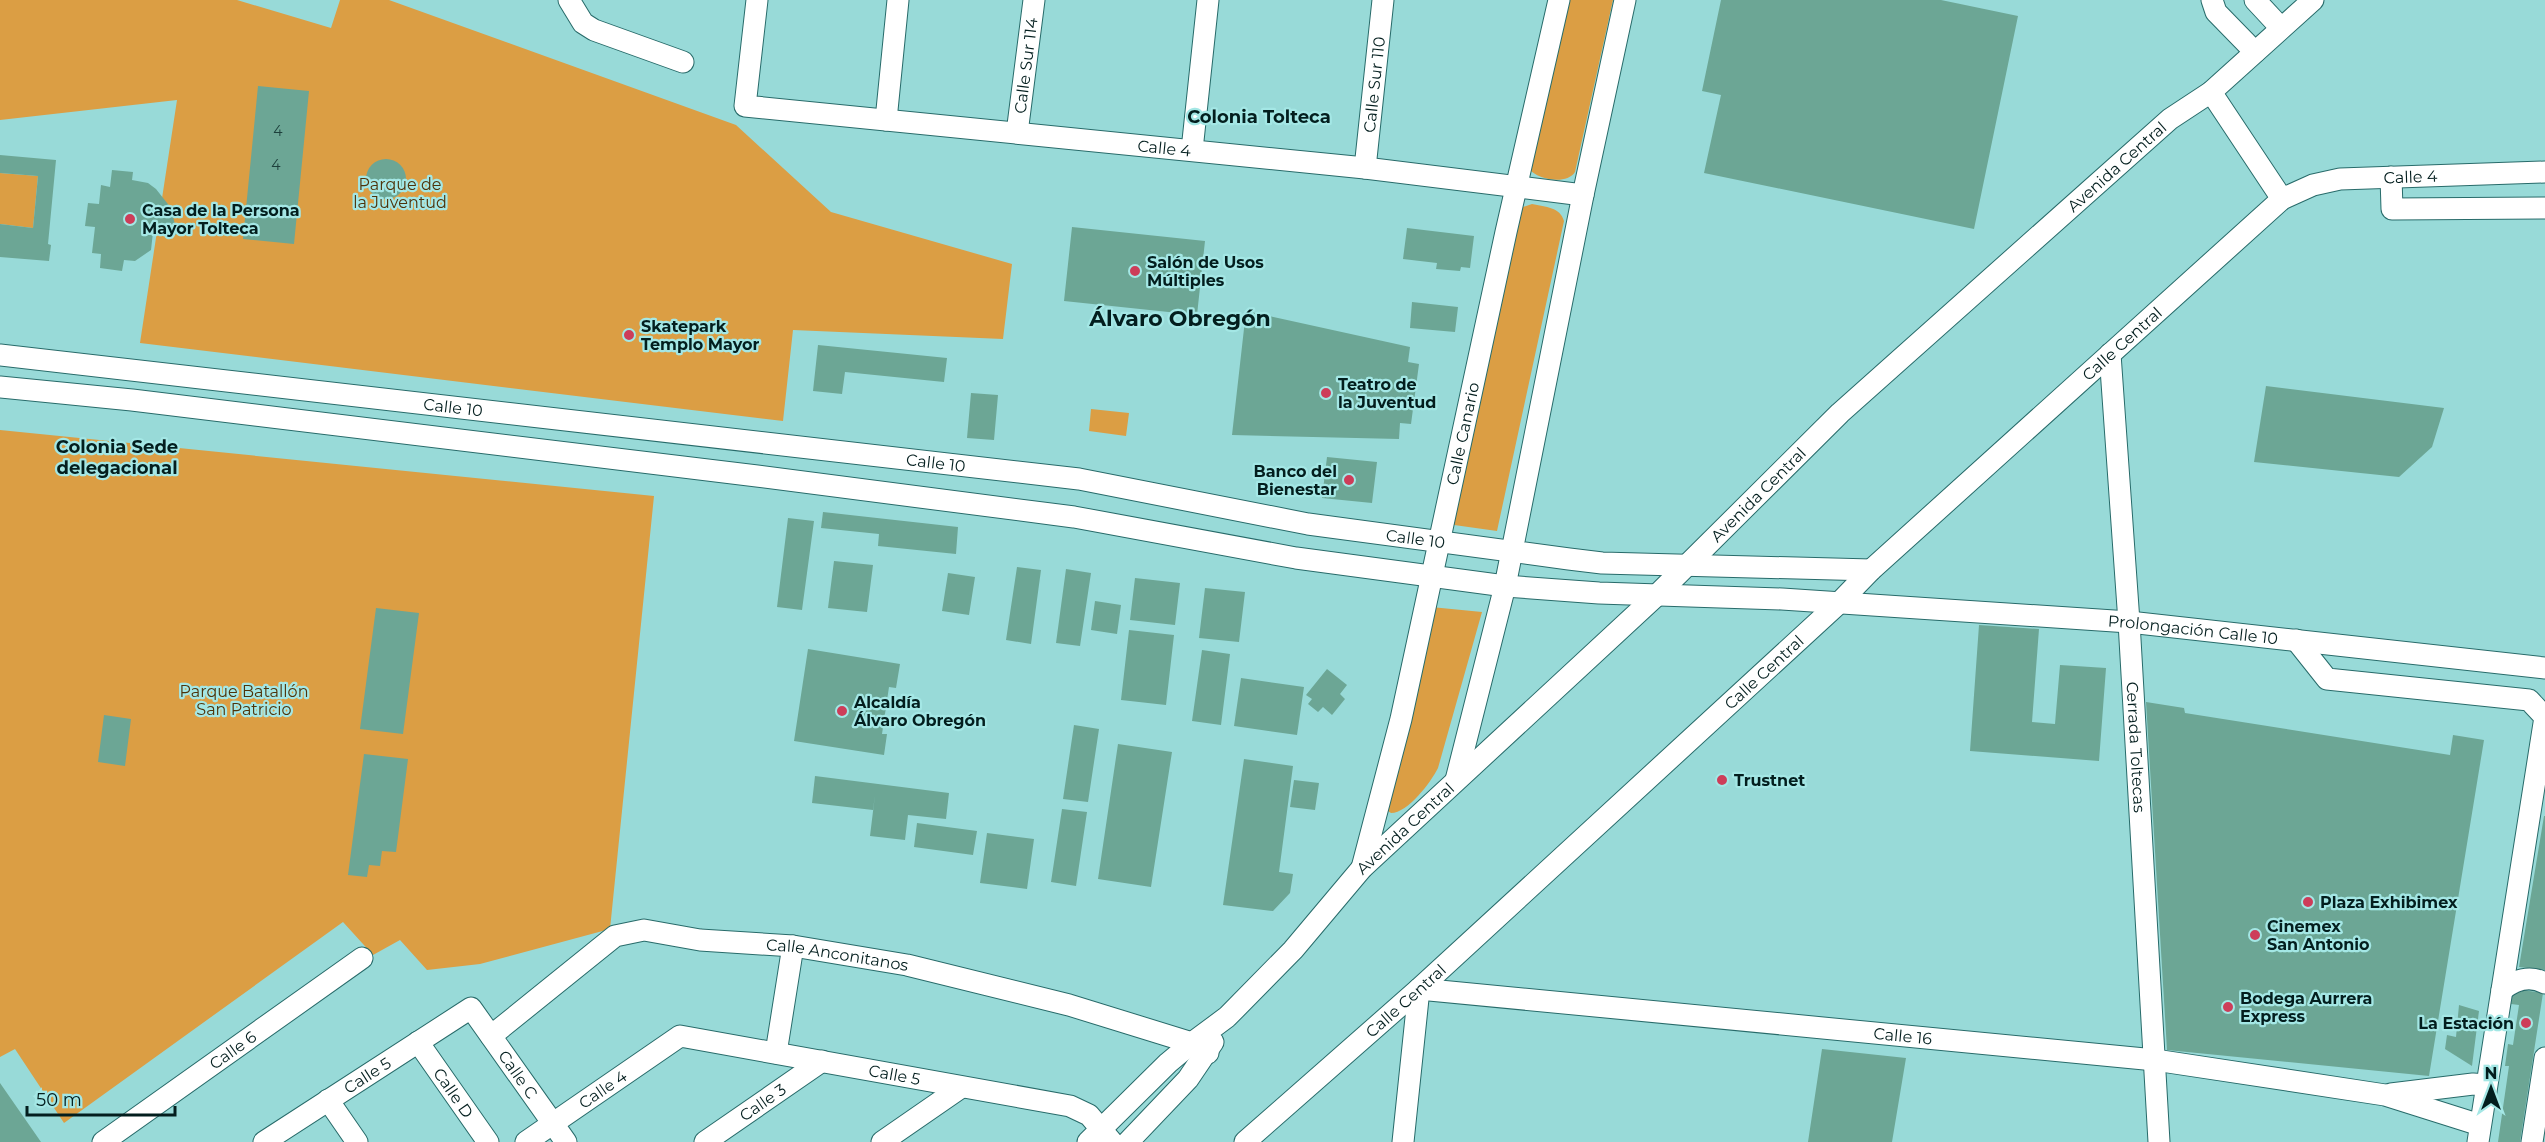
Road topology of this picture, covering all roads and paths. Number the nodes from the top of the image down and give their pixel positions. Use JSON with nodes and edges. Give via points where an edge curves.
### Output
{"nodes":[{"id":1,"x":569,"y":0,"type":"edge"},
{"id":2,"x":757,"y":0,"type":"edge"},
{"id":3,"x":898,"y":0,"type":"edge"},
{"id":4,"x":1034,"y":0,"type":"edge"},
{"id":5,"x":1208,"y":0,"type":"edge"},
{"id":6,"x":1383,"y":0,"type":"edge"},
{"id":7,"x":1559,"y":0,"type":"edge"},
{"id":8,"x":1625,"y":0,"type":"edge"},
{"id":9,"x":2212,"y":0,"type":"edge"},
{"id":10,"x":2255,"y":0,"type":"edge"},
{"id":11,"x":2313,"y":0,"type":"edge"},
{"id":12,"x":2281,"y":28,"type":"junction"},
{"id":13,"x":2255,"y":52,"type":"junction"},
{"id":14,"x":683,"y":62,"type":"dead end"},
{"id":15,"x":2211,"y":92,"type":"junction"},
{"id":16,"x":886,"y":120,"type":"junction"},
{"id":17,"x":1017,"y":133,"type":"junction"},
{"id":18,"x":1192,"y":150,"type":"junction"},
{"id":19,"x":1365,"y":168,"type":"junction"},
{"id":20,"x":2545,"y":171,"type":"edge"},
{"id":21,"x":2391,"y":177,"type":"junction"},
{"id":22,"x":1517,"y":186,"type":"junction"},
{"id":23,"x":1583,"y":195,"type":"junction"},
{"id":24,"x":2282,"y":200,"type":"junction"},
{"id":25,"x":2545,"y":208,"type":"edge"},
{"id":26,"x":2110,"y":354,"type":"junction"},
{"id":27,"x":0,"y":356,"type":"edge"},
{"id":28,"x":0,"y":387,"type":"edge"},
{"id":29,"x":1439,"y":543,"type":"junction"},
{"id":30,"x":1512,"y":552,"type":"junction"},
{"id":31,"x":1686,"y":565,"type":"junction"},
{"id":32,"x":1871,"y":570,"type":"junction"},
{"id":33,"x":1433,"y":577,"type":"junction"},
{"id":34,"x":1505,"y":586,"type":"junction"},
{"id":35,"x":1657,"y":595,"type":"junction"},
{"id":36,"x":1782,"y":598,"type":"junction"},
{"id":37,"x":1839,"y":603,"type":"junction"},
{"id":38,"x":2129,"y":622,"type":"junction"},
{"id":39,"x":2296,"y":640,"type":"junction"},
{"id":40,"x":1795,"y":644,"type":"junction"},
{"id":41,"x":2545,"y":668,"type":"edge"},
{"id":42,"x":2544,"y":717,"type":"edge"},
{"id":43,"x":1456,"y":780,"type":"junction"},
{"id":44,"x":1362,"y":868,"type":"junction"},
{"id":45,"x":793,"y":946,"type":"junction"},
{"id":46,"x":362,"y":958,"type":"dead end"},
{"id":47,"x":2545,"y":983,"type":"edge"},
{"id":48,"x":1419,"y":989,"type":"junction"},
{"id":49,"x":2502,"y":990,"type":"junction"},
{"id":50,"x":471,"y":1008,"type":"joint"},
{"id":51,"x":491,"y":1036,"type":"junction"},
{"id":52,"x":680,"y":1036,"type":"joint"},
{"id":53,"x":418,"y":1042,"type":"junction"},
{"id":54,"x":1200,"y":1048,"type":"junction"},
{"id":55,"x":776,"y":1053,"type":"junction"},
{"id":56,"x":2545,"y":1058,"type":"edge"},
{"id":57,"x":2155,"y":1060,"type":"junction"},
{"id":58,"x":822,"y":1061,"type":"junction"},
{"id":59,"x":2486,"y":1085,"type":"junction"},
{"id":60,"x":960,"y":1088,"type":"junction"},
{"id":61,"x":2385,"y":1095,"type":"junction"},
{"id":62,"x":2542,"y":1098,"type":"edge"},
{"id":63,"x":328,"y":1100,"type":"junction"},
{"id":64,"x":553,"y":1123,"type":"junction"},
{"id":65,"x":2479,"y":1133,"type":"edge"},
{"id":66,"x":1100,"y":1138,"type":"edge"},
{"id":67,"x":103,"y":1142,"type":"edge"},
{"id":68,"x":264,"y":1142,"type":"edge"},
{"id":69,"x":357,"y":1142,"type":"edge"},
{"id":70,"x":488,"y":1142,"type":"edge"},
{"id":71,"x":526,"y":1142,"type":"edge"},
{"id":72,"x":566,"y":1142,"type":"edge"},
{"id":73,"x":705,"y":1142,"type":"edge"},
{"id":74,"x":882,"y":1142,"type":"edge"},
{"id":75,"x":1128,"y":1142,"type":"edge"},
{"id":76,"x":1245,"y":1142,"type":"edge"},
{"id":77,"x":1403,"y":1142,"type":"edge"},
{"id":78,"x":2159,"y":1142,"type":"edge"},
{"id":79,"x":2532,"y":1142,"type":"edge"}],
"edges":[{"from":1,"to":14,"type":"street","via":[[584,23],[594,30]]},
{"from":2,"to":16,"type":"street","name":"Calle 4","via":[[745,106]]},
{"from":3,"to":16,"type":"street"},
{"from":4,"to":17,"type":"street","name":"Calle Sur 114"},
{"from":5,"to":18,"type":"street"},
{"from":6,"to":19,"type":"street","name":"Calle Sur 110"},
{"from":7,"to":22,"type":"street","name":"Calle Canario"},
{"from":8,"to":23,"type":"street"},
{"from":9,"to":13,"type":"street","via":[[2216,12]]},
{"from":10,"to":12,"type":"street"},
{"from":11,"to":12,"type":"street","name":"Avenida Central"},
{"from":12,"to":13,"type":"street","name":"Avenida Central"},
{"from":13,"to":15,"type":"street","name":"Avenida Central"},
{"from":15,"to":24,"type":"street"},
{"from":15,"to":31,"type":"street","name":"Avenida Central","via":[[2170,118],[1840,413]]},
{"from":16,"to":17,"type":"street","name":"Calle 4"},
{"from":17,"to":18,"type":"street","name":"Calle 4"},
{"from":18,"to":19,"type":"street","name":"Calle 4"},
{"from":19,"to":22,"type":"street","name":"Calle 4"},
{"from":20,"to":21,"type":"street","name":"Calle 4"},
{"from":21,"to":24,"type":"street","name":"Calle 4","via":[[2340,179],[2313,185]]},
{"from":21,"to":25,"type":"street","via":[[2391,209]]},
{"from":22,"to":23,"type":"street","name":"Calle 4"},
{"from":22,"to":29,"type":"street","name":"Calle Canario"},
{"from":23,"to":30,"type":"street"},
{"from":24,"to":26,"type":"street","name":"Calle Central"},
{"from":26,"to":32,"type":"street","name":"Calle Central"},
{"from":26,"to":38,"type":"street","name":"Cerrada Toltecas"},
{"from":27,"to":29,"type":"street","name":"Calle 10","via":[[1079,479],[1308,524]]},
{"from":28,"to":33,"type":"street","name":"Calle 10","via":[[144,401],[1074,517],[1296,558]]},
{"from":29,"to":30,"type":"street","name":"Calle 10"},
{"from":29,"to":33,"type":"street","name":"Calle Canario"},
{"from":30,"to":31,"type":"street","name":"Calle 10","via":[[1602,562]]},
{"from":30,"to":34,"type":"street"},
{"from":31,"to":32,"type":"street","name":"Calle 10"},
{"from":31,"to":35,"type":"street","name":"Avenida Central"},
{"from":32,"to":37,"type":"street","name":"Calle Central"},
{"from":33,"to":34,"type":"street","name":"Calle 10"},
{"from":33,"to":44,"type":"street","name":"Calle Canario"},
{"from":34,"to":35,"type":"street","name":"Calle 10"},
{"from":34,"to":43,"type":"street"},
{"from":35,"to":36,"type":"street","name":"Calle 10"},
{"from":35,"to":43,"type":"street","name":"Avenida Central"},
{"from":36,"to":37,"type":"street","name":"Calle 10"},
{"from":36,"to":40,"type":"street","via":[[1799,618]]},
{"from":37,"to":38,"type":"street","name":"Prolongación Calle 10"},
{"from":37,"to":40,"type":"street","name":"Calle Central"},
{"from":38,"to":39,"type":"street","name":"Prolongación Calle 10"},
{"from":38,"to":57,"type":"street","name":"Cerrada Toltecas"},
{"from":39,"to":41,"type":"street","name":"Prolongación Calle 10"},
{"from":39,"to":42,"type":"street","via":[[2327,679],[2529,700]]},
{"from":40,"to":48,"type":"street","name":"Calle Central"},
{"from":42,"to":49,"type":"street"},
{"from":43,"to":44,"type":"street","name":"Avenida Central"},
{"from":44,"to":54,"type":"street","name":"Avenida Central","via":[[1293,950]]},
{"from":45,"to":51,"type":"street","name":"Calle Anconitanos","via":[[700,940],[644,930],[615,936]]},
{"from":45,"to":54,"type":"street","name":"Calle Anconitanos","via":[[907,965],[1069,1005]]},
{"from":45,"to":55,"type":"street"},
{"from":46,"to":67,"type":"street","name":"Calle 6"},
{"from":47,"to":49,"type":"street","via":[[2513,981]]},
{"from":48,"to":57,"type":"street","name":"Calle 16"},
{"from":48,"to":76,"type":"street","name":"Calle Central"},
{"from":48,"to":77,"type":"street"},
{"from":49,"to":59,"type":"street"},
{"from":50,"to":51,"type":"street","name":"Calle C"},
{"from":50,"to":53,"type":"street","name":"Calle 5"},
{"from":51,"to":64,"type":"street","name":"Calle C"},
{"from":52,"to":55,"type":"street","name":"Calle 5"},
{"from":52,"to":64,"type":"street","name":"Calle 4"},
{"from":53,"to":63,"type":"street","name":"Calle 5"},
{"from":53,"to":70,"type":"street","name":"Calle D"},
{"from":54,"to":66,"type":"street","name":"Avenida Central"},
{"from":54,"to":75,"type":"street","name":"Avenida Central","via":[[1188,1079]]},
{"from":55,"to":58,"type":"street","name":"Calle 5"},
{"from":56,"to":62,"type":"street"},
{"from":57,"to":61,"type":"street","name":"Calle 16"},
{"from":57,"to":78,"type":"street","name":"Cerrada Toltecas"},
{"from":58,"to":60,"type":"street","name":"Calle 5"},
{"from":58,"to":73,"type":"street","name":"Calle 3"},
{"from":59,"to":61,"type":"street","name":"Calle 16"},
{"from":59,"to":65,"type":"street"},
{"from":60,"to":66,"type":"street","name":"Calle 5","via":[[1070,1106],[1089,1115]]},
{"from":60,"to":74,"type":"street"},
{"from":61,"to":65,"type":"street","name":"Calle 16"},
{"from":62,"to":79,"type":"street"},
{"from":63,"to":68,"type":"street","name":"Calle 5"},
{"from":63,"to":69,"type":"street"},
{"from":64,"to":71,"type":"street","name":"Calle 4"},
{"from":64,"to":72,"type":"street","name":"Calle C"}]}
